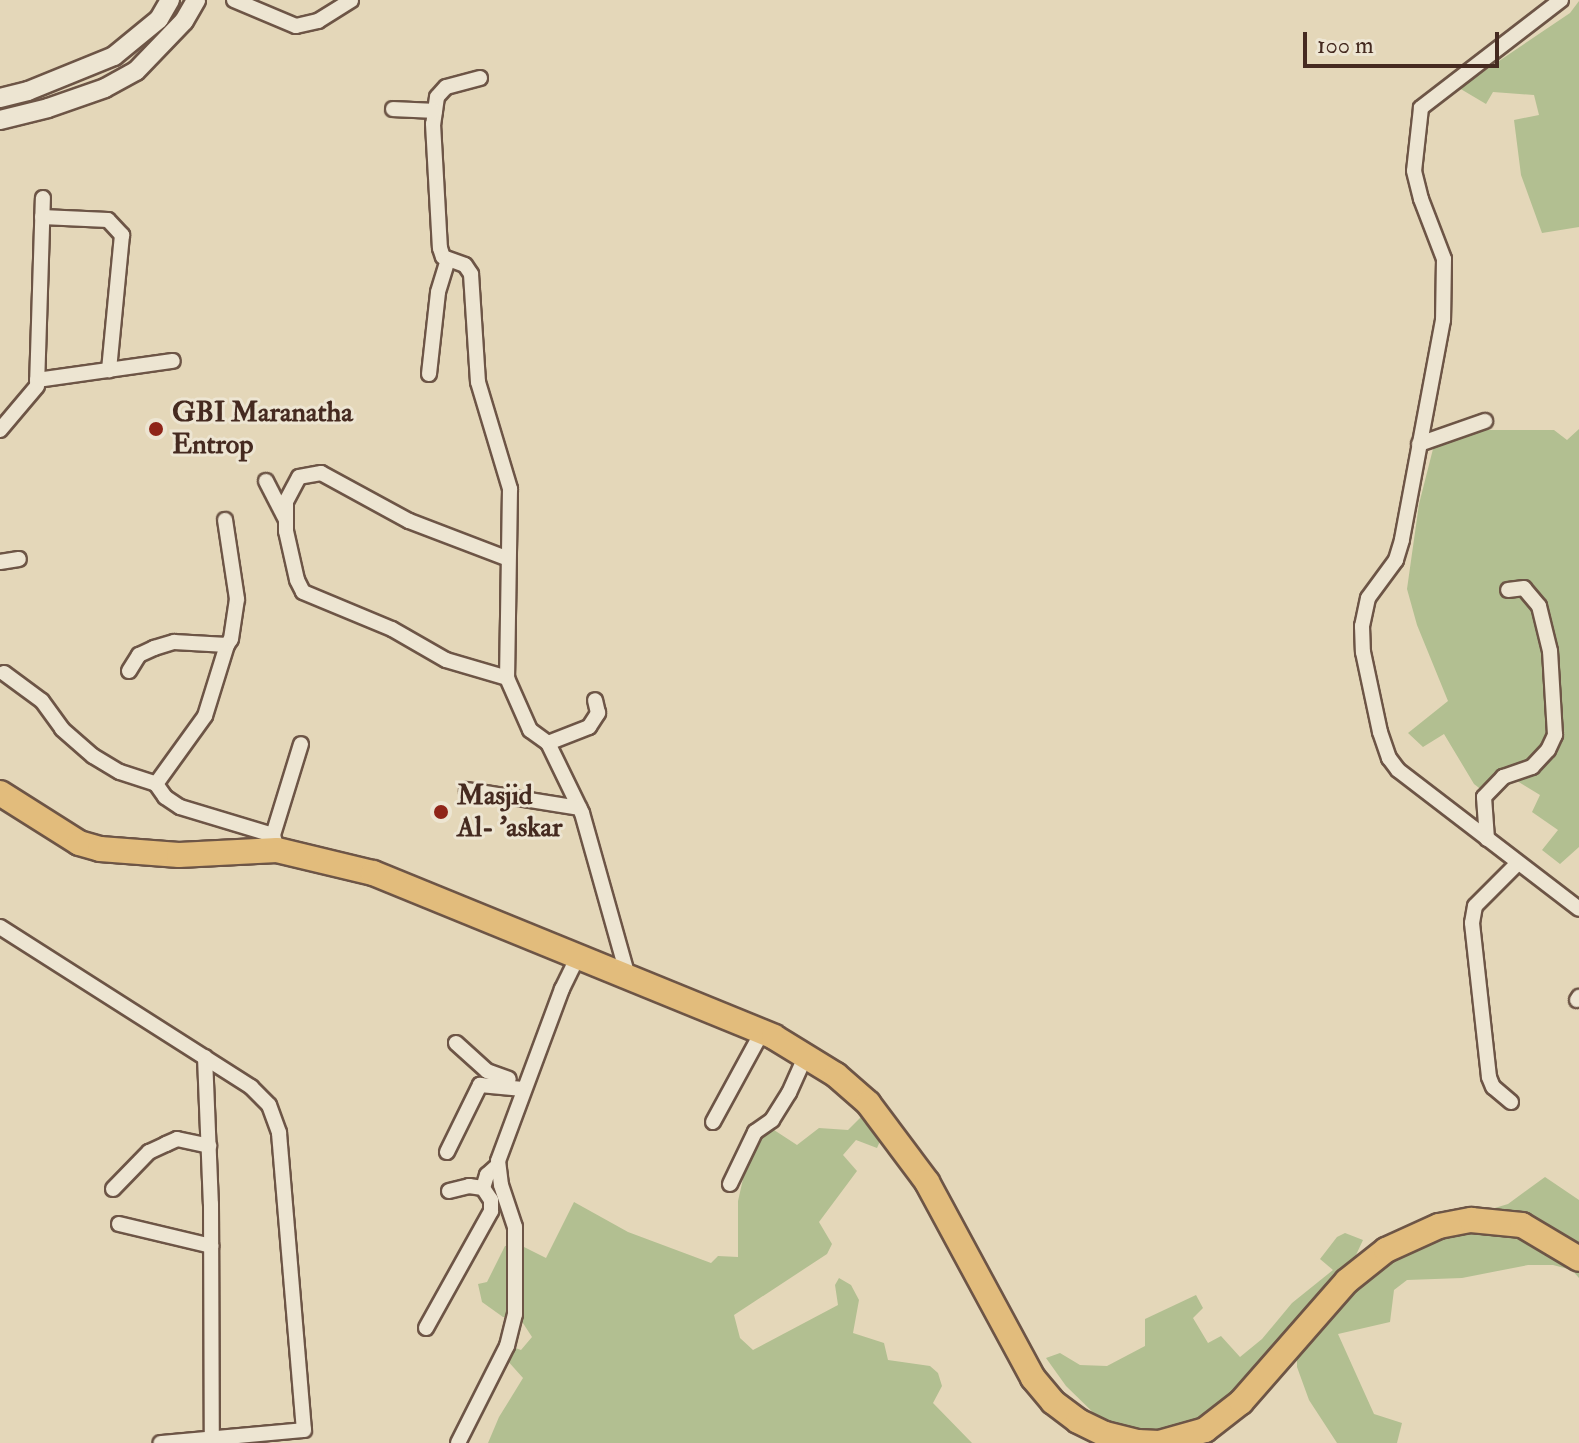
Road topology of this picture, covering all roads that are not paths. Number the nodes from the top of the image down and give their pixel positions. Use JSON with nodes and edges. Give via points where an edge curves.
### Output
{"nodes":[{"id":1,"x":170,"y":0,"type":"edge"},
{"id":2,"x":196,"y":0,"type":"edge"},
{"id":3,"x":234,"y":0,"type":"edge"},
{"id":4,"x":351,"y":0,"type":"edge"},
{"id":5,"x":1561,"y":0,"type":"edge"},
{"id":6,"x":480,"y":78,"type":"dead end"},
{"id":7,"x":0,"y":98,"type":"edge"},
{"id":8,"x":393,"y":109,"type":"dead end"},
{"id":9,"x":435,"y":111,"type":"junction"},
{"id":10,"x":0,"y":120,"type":"edge"},
{"id":11,"x":43,"y":198,"type":"dead end"},
{"id":12,"x":42,"y":217,"type":"junction"},
{"id":13,"x":448,"y":260,"type":"junction"},
{"id":14,"x":173,"y":361,"type":"dead end"},
{"id":15,"x":109,"y":370,"type":"junction"},
{"id":16,"x":429,"y":374,"type":"dead end"},
{"id":17,"x":37,"y":380,"type":"junction"},
{"id":18,"x":1485,"y":421,"type":"dead end"},
{"id":19,"x":0,"y":430,"type":"edge"},
{"id":20,"x":1419,"y":444,"type":"junction"},
{"id":21,"x":266,"y":481,"type":"dead end"},
{"id":22,"x":285,"y":518,"type":"junction"},
{"id":23,"x":225,"y":520,"type":"dead end"},
{"id":24,"x":506,"y":558,"type":"junction"},
{"id":25,"x":19,"y":559,"type":"dead end"},
{"id":26,"x":0,"y":562,"type":"edge"},
{"id":27,"x":1508,"y":590,"type":"dead end"},
{"id":28,"x":227,"y":645,"type":"junction"},
{"id":29,"x":129,"y":671,"type":"dead end"},
{"id":30,"x":4,"y":673,"type":"dead end"},
{"id":31,"x":507,"y":678,"type":"junction"},
{"id":32,"x":595,"y":700,"type":"dead end"},
{"id":33,"x":548,"y":743,"type":"junction"},
{"id":34,"x":301,"y":744,"type":"dead end"},
{"id":35,"x":156,"y":784,"type":"junction"},
{"id":36,"x":467,"y":790,"type":"dead end"},
{"id":37,"x":0,"y":793,"type":"edge"},
{"id":38,"x":580,"y":808,"type":"junction"},
{"id":39,"x":1487,"y":839,"type":"junction"},
{"id":40,"x":275,"y":842,"type":"junction"},
{"id":41,"x":1517,"y":864,"type":"junction"},
{"id":42,"x":1579,"y":909,"type":"edge"},
{"id":43,"x":0,"y":927,"type":"edge"},
{"id":44,"x":578,"y":956,"type":"junction"},
{"id":45,"x":628,"y":977,"type":"junction"},
{"id":46,"x":762,"y":1032,"type":"junction"},
{"id":47,"x":456,"y":1043,"type":"dead end"},
{"id":48,"x":806,"y":1055,"type":"junction"},
{"id":49,"x":205,"y":1057,"type":"junction"},
{"id":50,"x":524,"y":1087,"type":"junction"},
{"id":51,"x":1511,"y":1102,"type":"dead end"},
{"id":52,"x":713,"y":1122,"type":"dead end"},
{"id":53,"x":209,"y":1146,"type":"junction"},
{"id":54,"x":447,"y":1152,"type":"dead end"},
{"id":55,"x":496,"y":1167,"type":"junction"},
{"id":56,"x":730,"y":1184,"type":"dead end"},
{"id":57,"x":483,"y":1188,"type":"junction"},
{"id":58,"x":113,"y":1189,"type":"dead end"},
{"id":59,"x":449,"y":1191,"type":"dead end"},
{"id":60,"x":119,"y":1224,"type":"dead end"},
{"id":61,"x":211,"y":1246,"type":"junction"},
{"id":62,"x":1579,"y":1259,"type":"edge"},
{"id":63,"x":426,"y":1328,"type":"dead end"},
{"id":64,"x":304,"y":1437,"type":"edge"},
{"id":65,"x":212,"y":1439,"type":"junction"},
{"id":66,"x":1115,"y":1440,"type":"edge"},
{"id":67,"x":161,"y":1443,"type":"edge"},
{"id":68,"x":458,"y":1443,"type":"edge"}],
"edges":[{"from":1,"to":7,"type":"street","via":[[148,29],[114,56]]},
{"from":2,"to":10,"type":"street","via":[[184,21],[136,71],[105,88]]},
{"from":3,"to":4,"type":"street","via":[[296,26],[318,21]]},
{"from":5,"to":20,"type":"street","via":[[1421,108],[1414,171],[1444,259],[1446,282]]},
{"from":6,"to":9,"type":"street","via":[[446,87],[437,97]]},
{"from":8,"to":9,"type":"street"},
{"from":9,"to":13,"type":"street","via":[[437,214],[440,248]]},
{"from":11,"to":12,"type":"street"},
{"from":12,"to":15,"type":"street","via":[[108,220],[122,235]]},
{"from":12,"to":17,"type":"street"},
{"from":13,"to":16,"type":"street","via":[[438,292]]},
{"from":13,"to":24,"type":"street","via":[[465,265],[471,274],[478,382],[510,489]]},
{"from":14,"to":15,"type":"street"},
{"from":15,"to":17,"type":"street"},
{"from":17,"to":19,"type":"street","via":[[35,391]]},
{"from":18,"to":20,"type":"street"},
{"from":20,"to":39,"type":"street","via":[[1396,560],[1363,609],[1363,652],[1389,758],[1415,786]]},
{"from":21,"to":22,"type":"street"},
{"from":22,"to":24,"type":"street","via":[[286,501],[299,477],[321,473],[409,521]]},
{"from":22,"to":31,"type":"street","via":[[303,592],[392,629],[446,660]]},
{"from":23,"to":28,"type":"street","via":[[237,599],[236,624]]},
{"from":24,"to":31,"type":"street"},
{"from":25,"to":26,"type":"street"},
{"from":27,"to":39,"type":"street","via":[[1524,588],[1539,606],[1550,651],[1555,735],[1532,767],[1503,777],[1484,797]]},
{"from":28,"to":29,"type":"street","via":[[174,642],[139,655]]},
{"from":28,"to":35,"type":"street","via":[[205,716]]},
{"from":30,"to":35,"type":"street","via":[[42,701],[62,729],[93,756]]},
{"from":31,"to":33,"type":"street","via":[[530,730]]},
{"from":32,"to":33,"type":"street","via":[[598,713],[589,727]]},
{"from":33,"to":38,"type":"street"},
{"from":34,"to":40,"type":"street"},
{"from":35,"to":40,"type":"street","via":[[180,807]]},
{"from":36,"to":38,"type":"street"},
{"from":37,"to":40,"type":"highway","via":[[65,836],[100,849],[179,855]]},
{"from":38,"to":45,"type":"street"},
{"from":39,"to":41,"type":"street"},
{"from":40,"to":44,"type":"highway","via":[[373,873]]},
{"from":41,"to":42,"type":"street"},
{"from":41,"to":51,"type":"street","via":[[1475,906],[1472,923],[1490,1082]]},
{"from":43,"to":49,"type":"street"},
{"from":44,"to":45,"type":"highway"},
{"from":44,"to":50,"type":"street"},
{"from":45,"to":46,"type":"highway"},
{"from":46,"to":48,"type":"highway"},
{"from":46,"to":52,"type":"street"},
{"from":47,"to":50,"type":"street","via":[[487,1071]]},
{"from":48,"to":56,"type":"street","via":[[772,1120],[755,1132]]},
{"from":48,"to":66,"type":"highway","via":[[868,1103],[896,1137],[927,1182],[1033,1378],[1078,1421]]},
{"from":49,"to":53,"type":"street"},
{"from":49,"to":64,"type":"street","via":[[269,1105],[279,1133]]},
{"from":50,"to":54,"type":"street","via":[[480,1085]]},
{"from":50,"to":55,"type":"street"},
{"from":53,"to":58,"type":"street","via":[[177,1139],[149,1152]]},
{"from":53,"to":61,"type":"street"},
{"from":55,"to":57,"type":"street"},
{"from":55,"to":68,"type":"street","via":[[515,1227],[515,1314],[507,1346]]},
{"from":57,"to":59,"type":"street"},
{"from":57,"to":63,"type":"street","via":[[491,1211]]},
{"from":60,"to":61,"type":"street"},
{"from":61,"to":65,"type":"street"},
{"from":62,"to":66,"type":"highway","via":[[1522,1225],[1471,1220],[1439,1226],[1386,1250],[1347,1281],[1241,1402],[1205,1430],[1159,1443]]},
{"from":64,"to":65,"type":"street"},
{"from":65,"to":67,"type":"street"}]}
